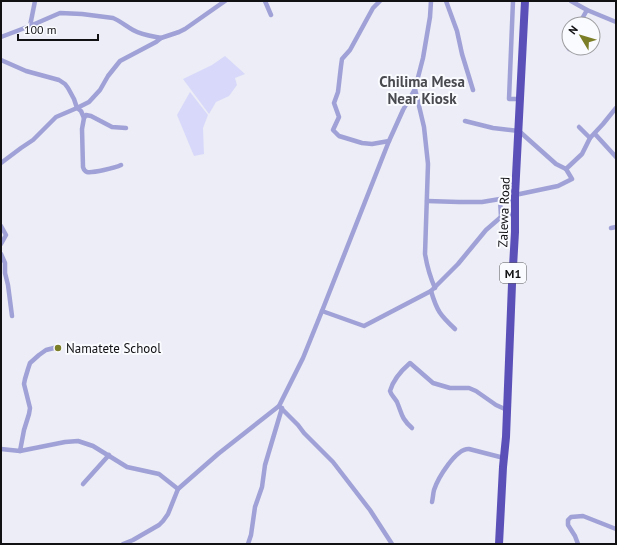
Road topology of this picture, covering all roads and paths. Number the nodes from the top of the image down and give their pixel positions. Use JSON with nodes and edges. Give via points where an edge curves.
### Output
{"nodes":[{"id":1,"x":35,"y":1,"type":"edge"},
{"id":2,"x":225,"y":1,"type":"edge"},
{"id":3,"x":265,"y":1,"type":"edge"},
{"id":4,"x":380,"y":1,"type":"edge"},
{"id":5,"x":431,"y":1,"type":"edge"},
{"id":6,"x":446,"y":1,"type":"edge"},
{"id":7,"x":513,"y":1,"type":"edge"},
{"id":8,"x":526,"y":1,"type":"edge"},
{"id":9,"x":571,"y":1,"type":"edge"},
{"id":10,"x":587,"y":10,"type":"junction"},
{"id":11,"x":271,"y":15,"type":"dead end"},
{"id":12,"x":584,"y":16,"type":"edge"},
{"id":13,"x":616,"y":22,"type":"edge"},
{"id":14,"x":30,"y":26,"type":"junction"},
{"id":15,"x":1,"y":37,"type":"edge"},
{"id":16,"x":161,"y":38,"type":"junction"},
{"id":17,"x":1,"y":60,"type":"edge"},
{"id":18,"x":415,"y":89,"type":"junction"},
{"id":19,"x":473,"y":90,"type":"dead end"},
{"id":20,"x":521,"y":99,"type":"junction"},
{"id":21,"x":77,"y":108,"type":"junction"},
{"id":22,"x":616,"y":108,"type":"edge"},
{"id":23,"x":84,"y":118,"type":"junction"},
{"id":24,"x":465,"y":121,"type":"dead end"},
{"id":25,"x":579,"y":127,"type":"dead end"},
{"id":26,"x":126,"y":128,"type":"dead end"},
{"id":27,"x":519,"y":131,"type":"junction"},
{"id":28,"x":594,"y":134,"type":"junction"},
{"id":29,"x":590,"y":138,"type":"junction"},
{"id":30,"x":389,"y":141,"type":"junction"},
{"id":31,"x":616,"y":158,"type":"edge"},
{"id":32,"x":1,"y":163,"type":"edge"},
{"id":33,"x":121,"y":166,"type":"dead end"},
{"id":34,"x":566,"y":170,"type":"junction"},
{"id":35,"x":515,"y":198,"type":"junction"},
{"id":36,"x":500,"y":199,"type":"junction"},
{"id":37,"x":427,"y":201,"type":"junction"},
{"id":38,"x":515,"y":213,"type":"junction"},
{"id":39,"x":501,"y":217,"type":"junction"},
{"id":40,"x":1,"y":226,"type":"edge"},
{"id":41,"x":1,"y":244,"type":"edge"},
{"id":42,"x":1,"y":254,"type":"edge"},
{"id":43,"x":3,"y":273,"type":"edge"},
{"id":44,"x":433,"y":290,"type":"junction"},
{"id":45,"x":322,"y":311,"type":"junction"},
{"id":46,"x":12,"y":316,"type":"dead end"},
{"id":47,"x":455,"y":330,"type":"dead end"},
{"id":48,"x":54,"y":348,"type":"dead end"},
{"id":49,"x":281,"y":407,"type":"junction"},
{"id":50,"x":507,"y":410,"type":"junction"},
{"id":51,"x":412,"y":428,"type":"dead end"},
{"id":52,"x":1,"y":449,"type":"edge"},
{"id":53,"x":20,"y":451,"type":"junction"},
{"id":54,"x":109,"y":455,"type":"junction"},
{"id":55,"x":504,"y":458,"type":"junction"},
{"id":56,"x":83,"y":484,"type":"dead end"},
{"id":57,"x":178,"y":489,"type":"junction"},
{"id":58,"x":432,"y":502,"type":"dead end"},
{"id":59,"x":616,"y":529,"type":"edge"},
{"id":60,"x":123,"y":544,"type":"edge"},
{"id":61,"x":248,"y":544,"type":"edge"},
{"id":62,"x":392,"y":544,"type":"edge"},
{"id":63,"x":499,"y":544,"type":"edge"},
{"id":64,"x":578,"y":544,"type":"edge"}],
"edges":[{"from":1,"to":14,"type":"street"},
{"from":2,"to":16,"type":"street","via":[[185,29]]},
{"from":3,"to":11,"type":"street"},
{"from":4,"to":30,"type":"street","via":[[373,8],[342,60],[334,103],[339,117],[333,130],[339,136],[362,143]]},
{"from":5,"to":18,"type":"street","via":[[423,58]]},
{"from":6,"to":19,"type":"street"},
{"from":7,"to":20,"type":"street","via":[[509,99]]},
{"from":8,"to":20,"type":"highway","name":"Zalewa Road","number":"M1"},
{"from":9,"to":10,"type":"street"},
{"from":10,"to":12,"type":"street"},
{"from":10,"to":13,"type":"street"},
{"from":14,"to":15,"type":"street"},
{"from":14,"to":16,"type":"street","via":[[60,13],[82,14],[113,18],[137,32]]},
{"from":16,"to":21,"type":"street","via":[[120,61],[100,90],[89,102]]},
{"from":17,"to":21,"type":"street","via":[[26,71],[59,80],[68,88]]},
{"from":18,"to":30,"type":"street"},
{"from":18,"to":37,"type":"street","via":[[424,126],[428,164]]},
{"from":20,"to":27,"type":"highway","name":"Zalewa Road","number":"M1"},
{"from":21,"to":23,"type":"street"},
{"from":21,"to":32,"type":"street","via":[[56,117],[33,140]]},
{"from":22,"to":28,"type":"street"},
{"from":23,"to":26,"type":"street","via":[[86,115],[91,116],[112,126]]},
{"from":23,"to":33,"type":"street","via":[[84,169],[90,172]]},
{"from":24,"to":27,"type":"street"},
{"from":25,"to":29,"type":"street"},
{"from":27,"to":34,"type":"street"},
{"from":27,"to":35,"type":"highway","name":"Zalewa Road","number":"M1"},
{"from":28,"to":29,"type":"street"},
{"from":28,"to":31,"type":"street"},
{"from":29,"to":34,"type":"street","via":[[582,154]]},
{"from":30,"to":45,"type":"street"},
{"from":34,"to":35,"type":"street","via":[[572,179],[558,186]]},
{"from":35,"to":36,"type":"street"},
{"from":35,"to":38,"type":"highway","name":"Zalewa Road","number":"M1"},
{"from":36,"to":37,"type":"street","via":[[482,202]]},
{"from":36,"to":39,"type":"street"},
{"from":37,"to":44,"type":"street","via":[[425,254]]},
{"from":38,"to":39,"type":"street"},
{"from":38,"to":50,"type":"highway","name":"Zalewa Road","number":"M1"},
{"from":39,"to":44,"type":"street","via":[[486,230]]},
{"from":40,"to":41,"type":"street","via":[[6,235]]},
{"from":42,"to":43,"type":"street","via":[[5,263]]},
{"from":43,"to":46,"type":"street","via":[[10,293]]},
{"from":44,"to":45,"type":"street","via":[[364,326]]},
{"from":44,"to":47,"type":"street","via":[[440,314]]},
{"from":45,"to":49,"type":"street"},
{"from":48,"to":53,"type":"street","via":[[46,350],[34,359],[26,374],[24,384],[30,408]]},
{"from":49,"to":57,"type":"street","via":[[218,454]]},
{"from":49,"to":61,"type":"street"},
{"from":49,"to":62,"type":"street","via":[[333,462]]},
{"from":50,"to":51,"type":"street","via":[[469,388],[450,388],[433,383],[410,363],[390,391],[403,418]]},
{"from":50,"to":55,"type":"highway","name":"Zalewa Road","number":"M1"},
{"from":52,"to":53,"type":"street"},
{"from":53,"to":54,"type":"street","via":[[78,441]]},
{"from":54,"to":56,"type":"street"},
{"from":54,"to":57,"type":"street","via":[[127,466],[159,474]]},
{"from":55,"to":58,"type":"street","via":[[469,448],[464,449],[444,470],[434,489]]},
{"from":55,"to":63,"type":"highway","name":"Zalewa Road","number":"M1"},
{"from":57,"to":60,"type":"street","via":[[164,521]]},
{"from":59,"to":64,"type":"street","via":[[583,516],[571,517],[568,525]]}]}
